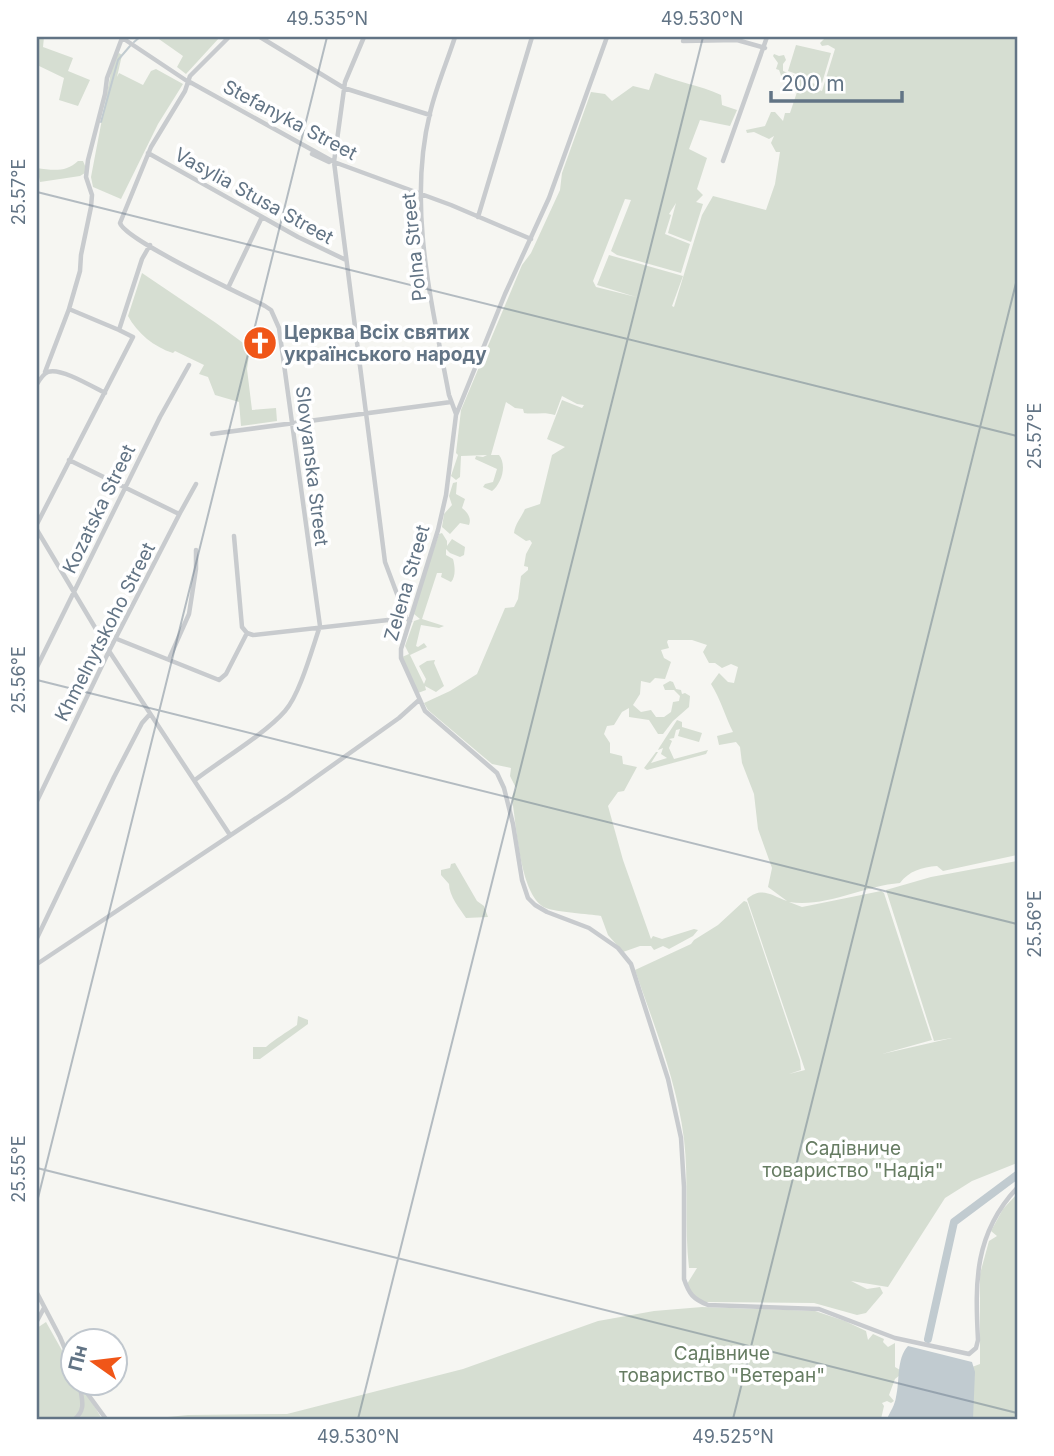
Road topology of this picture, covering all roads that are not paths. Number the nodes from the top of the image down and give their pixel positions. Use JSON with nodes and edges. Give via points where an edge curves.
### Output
{"nodes":[{"id":1,"x":121,"y":37,"type":"edge"},
{"id":2,"x":229,"y":37,"type":"edge"},
{"id":3,"x":260,"y":37,"type":"edge"},
{"id":4,"x":364,"y":37,"type":"edge"},
{"id":5,"x":455,"y":37,"type":"edge"},
{"id":6,"x":533,"y":37,"type":"edge"},
{"id":7,"x":607,"y":37,"type":"edge"},
{"id":8,"x":767,"y":37,"type":"edge"},
{"id":9,"x":683,"y":41,"type":"dead end"},
{"id":10,"x":765,"y":48,"type":"junction"},
{"id":11,"x":188,"y":82,"type":"junction"},
{"id":12,"x":344,"y":88,"type":"junction"},
{"id":13,"x":430,"y":114,"type":"junction"},
{"id":14,"x":148,"y":153,"type":"junction"},
{"id":15,"x":723,"y":161,"type":"dead end"},
{"id":16,"x":334,"y":162,"type":"junction"},
{"id":17,"x":421,"y":194,"type":"junction"},
{"id":18,"x":262,"y":216,"type":"junction"},
{"id":19,"x":478,"y":216,"type":"junction"},
{"id":20,"x":531,"y":239,"type":"junction"},
{"id":21,"x":150,"y":245,"type":"junction"},
{"id":22,"x":346,"y":260,"type":"junction"},
{"id":23,"x":228,"y":288,"type":"junction"},
{"id":24,"x":69,"y":309,"type":"junction"},
{"id":25,"x":119,"y":330,"type":"junction"},
{"id":26,"x":189,"y":365,"type":"dead end"},
{"id":27,"x":45,"y":373,"type":"junction"},
{"id":28,"x":37,"y":384,"type":"edge"},
{"id":29,"x":105,"y":393,"type":"junction"},
{"id":30,"x":451,"y":402,"type":"junction"},
{"id":31,"x":366,"y":414,"type":"junction"},
{"id":32,"x":456,"y":415,"type":"junction"},
{"id":33,"x":294,"y":424,"type":"junction"},
{"id":34,"x":212,"y":434,"type":"dead end"},
{"id":35,"x":69,"y":460,"type":"junction"},
{"id":36,"x":196,"y":484,"type":"dead end"},
{"id":37,"x":124,"y":489,"type":"junction"},
{"id":38,"x":180,"y":513,"type":"junction"},
{"id":39,"x":37,"y":524,"type":"edge"},
{"id":40,"x":37,"y":530,"type":"edge"},
{"id":41,"x":234,"y":536,"type":"dead end"},
{"id":42,"x":196,"y":550,"type":"dead end"},
{"id":43,"x":73,"y":591,"type":"junction"},
{"id":44,"x":408,"y":620,"type":"junction"},
{"id":45,"x":320,"y":626,"type":"junction"},
{"id":46,"x":247,"y":633,"type":"junction"},
{"id":47,"x":117,"y":639,"type":"junction"},
{"id":48,"x":109,"y":652,"type":"junction"},
{"id":49,"x":169,"y":659,"type":"junction"},
{"id":50,"x":37,"y":667,"type":"edge"},
{"id":51,"x":419,"y":700,"type":"junction"},
{"id":52,"x":150,"y":714,"type":"junction"},
{"id":53,"x":195,"y":780,"type":"junction"},
{"id":54,"x":37,"y":802,"type":"edge"},
{"id":55,"x":230,"y":835,"type":"junction"},
{"id":56,"x":37,"y":938,"type":"edge"},
{"id":57,"x":37,"y":964,"type":"edge"},
{"id":58,"x":1017,"y":1188,"type":"edge"},
{"id":59,"x":37,"y":1293,"type":"edge"},
{"id":60,"x":44,"y":1308,"type":"junction"},
{"id":61,"x":37,"y":1321,"type":"edge"},
{"id":62,"x":60,"y":1337,"type":"edge"},
{"id":63,"x":81,"y":1396,"type":"edge"},
{"id":64,"x":89,"y":1396,"type":"edge"},
{"id":65,"x":75,"y":1419,"type":"edge"},
{"id":66,"x":106,"y":1419,"type":"edge"}],
"edges":[{"from":1,"to":11,"type":"street","name":"Stefanyka Street"},
{"from":1,"to":24,"type":"street","via":[[88,160],[91,207]]},
{"from":2,"to":11,"type":"street","name":"Vasylia Stusa Street"},
{"from":3,"to":12,"type":"street"},
{"from":4,"to":12,"type":"street"},
{"from":5,"to":13,"type":"street","name":"Polna Street"},
{"from":6,"to":19,"type":"street"},
{"from":7,"to":20,"type":"street","name":"Zelena Street"},
{"from":8,"to":10,"type":"street"},
{"from":9,"to":10,"type":"street","via":[[733,39]]},
{"from":10,"to":15,"type":"street"},
{"from":11,"to":14,"type":"street","name":"Vasylia Stusa Street"},
{"from":11,"to":16,"type":"street","name":"Stefanyka Street"},
{"from":12,"to":13,"type":"street"},
{"from":12,"to":16,"type":"street"},
{"from":13,"to":17,"type":"street","name":"Polna Street"},
{"from":14,"to":18,"type":"street","name":"Vasylia Stusa Street"},
{"from":14,"to":21,"type":"street","name":"Slovyanska Street","via":[[120,223],[125,232]]},
{"from":16,"to":17,"type":"street","name":"Stefanyka Street"},
{"from":16,"to":22,"type":"street"},
{"from":17,"to":19,"type":"street","name":"Stefanyka Street"},
{"from":17,"to":30,"type":"street","name":"Polna Street","via":[[427,267]]},
{"from":18,"to":22,"type":"street","name":"Vasylia Stusa Street"},
{"from":18,"to":23,"type":"street"},
{"from":19,"to":20,"type":"street","name":"Stefanyka Street"},
{"from":20,"to":32,"type":"street","name":"Zelena Street"},
{"from":21,"to":23,"type":"street","name":"Slovyanska Street"},
{"from":21,"to":25,"type":"street"},
{"from":22,"to":31,"type":"street"},
{"from":23,"to":33,"type":"street","name":"Slovyanska Street","via":[[265,306],[275,317]]},
{"from":24,"to":25,"type":"street"},
{"from":24,"to":27,"type":"street"},
{"from":25,"to":29,"type":"street","via":[[132,337]]},
{"from":26,"to":37,"type":"street","name":"Kozatska Street"},
{"from":27,"to":28,"type":"street"},
{"from":27,"to":29,"type":"street","via":[[62,372]]},
{"from":29,"to":35,"type":"street"},
{"from":30,"to":31,"type":"street"},
{"from":30,"to":32,"type":"street","name":"Polna Street"},
{"from":31,"to":33,"type":"street"},
{"from":31,"to":44,"type":"street","via":[[385,562]]},
{"from":32,"to":44,"type":"street","name":"Zelena Street","via":[[438,530]]},
{"from":33,"to":34,"type":"street"},
{"from":33,"to":45,"type":"street","name":"Slovyanska Street"},
{"from":35,"to":37,"type":"street"},
{"from":35,"to":39,"type":"street"},
{"from":36,"to":38,"type":"street","name":"Khmelnytskoho Street"},
{"from":37,"to":38,"type":"street"},
{"from":37,"to":43,"type":"street","name":"Kozatska Street"},
{"from":38,"to":47,"type":"street","name":"Khmelnytskoho Street"},
{"from":40,"to":43,"type":"street"},
{"from":41,"to":46,"type":"street","via":[[242,627]]},
{"from":42,"to":49,"type":"street","via":[[189,614]]},
{"from":43,"to":48,"type":"street"},
{"from":43,"to":50,"type":"street","name":"Kozatska Street"},
{"from":44,"to":45,"type":"street"},
{"from":44,"to":51,"type":"street","name":"Zelena Street","via":[[401,658]]},
{"from":45,"to":46,"type":"street"},
{"from":45,"to":53,"type":"street","via":[[285,712]]},
{"from":46,"to":49,"type":"street","via":[[223,679]]},
{"from":47,"to":48,"type":"street","name":"Khmelnytskoho Street"},
{"from":47,"to":49,"type":"street"},
{"from":48,"to":52,"type":"street"},
{"from":48,"to":54,"type":"street","name":"Khmelnytskoho Street"},
{"from":51,"to":55,"type":"street"},
{"from":51,"to":58,"type":"street","name":"Zelena Street","via":[[425,711],[497,773],[528,898],[547,912],[589,928],[618,948],[631,964],[678,1125],[684,1188],[684,1279],[695,1299],[708,1305],[819,1309],[895,1338],[969,1354],[978,1340],[976,1280],[982,1252],[998,1212]]},
{"from":52,"to":53,"type":"street"},
{"from":52,"to":56,"type":"street","via":[[114,777]]},
{"from":53,"to":55,"type":"street"},
{"from":55,"to":57,"type":"street"},
{"from":59,"to":60,"type":"street"},
{"from":60,"to":61,"type":"street"},
{"from":60,"to":62,"type":"street"},
{"from":63,"to":65,"type":"street","via":[[83,1406]]},
{"from":64,"to":66,"type":"street"}]}
